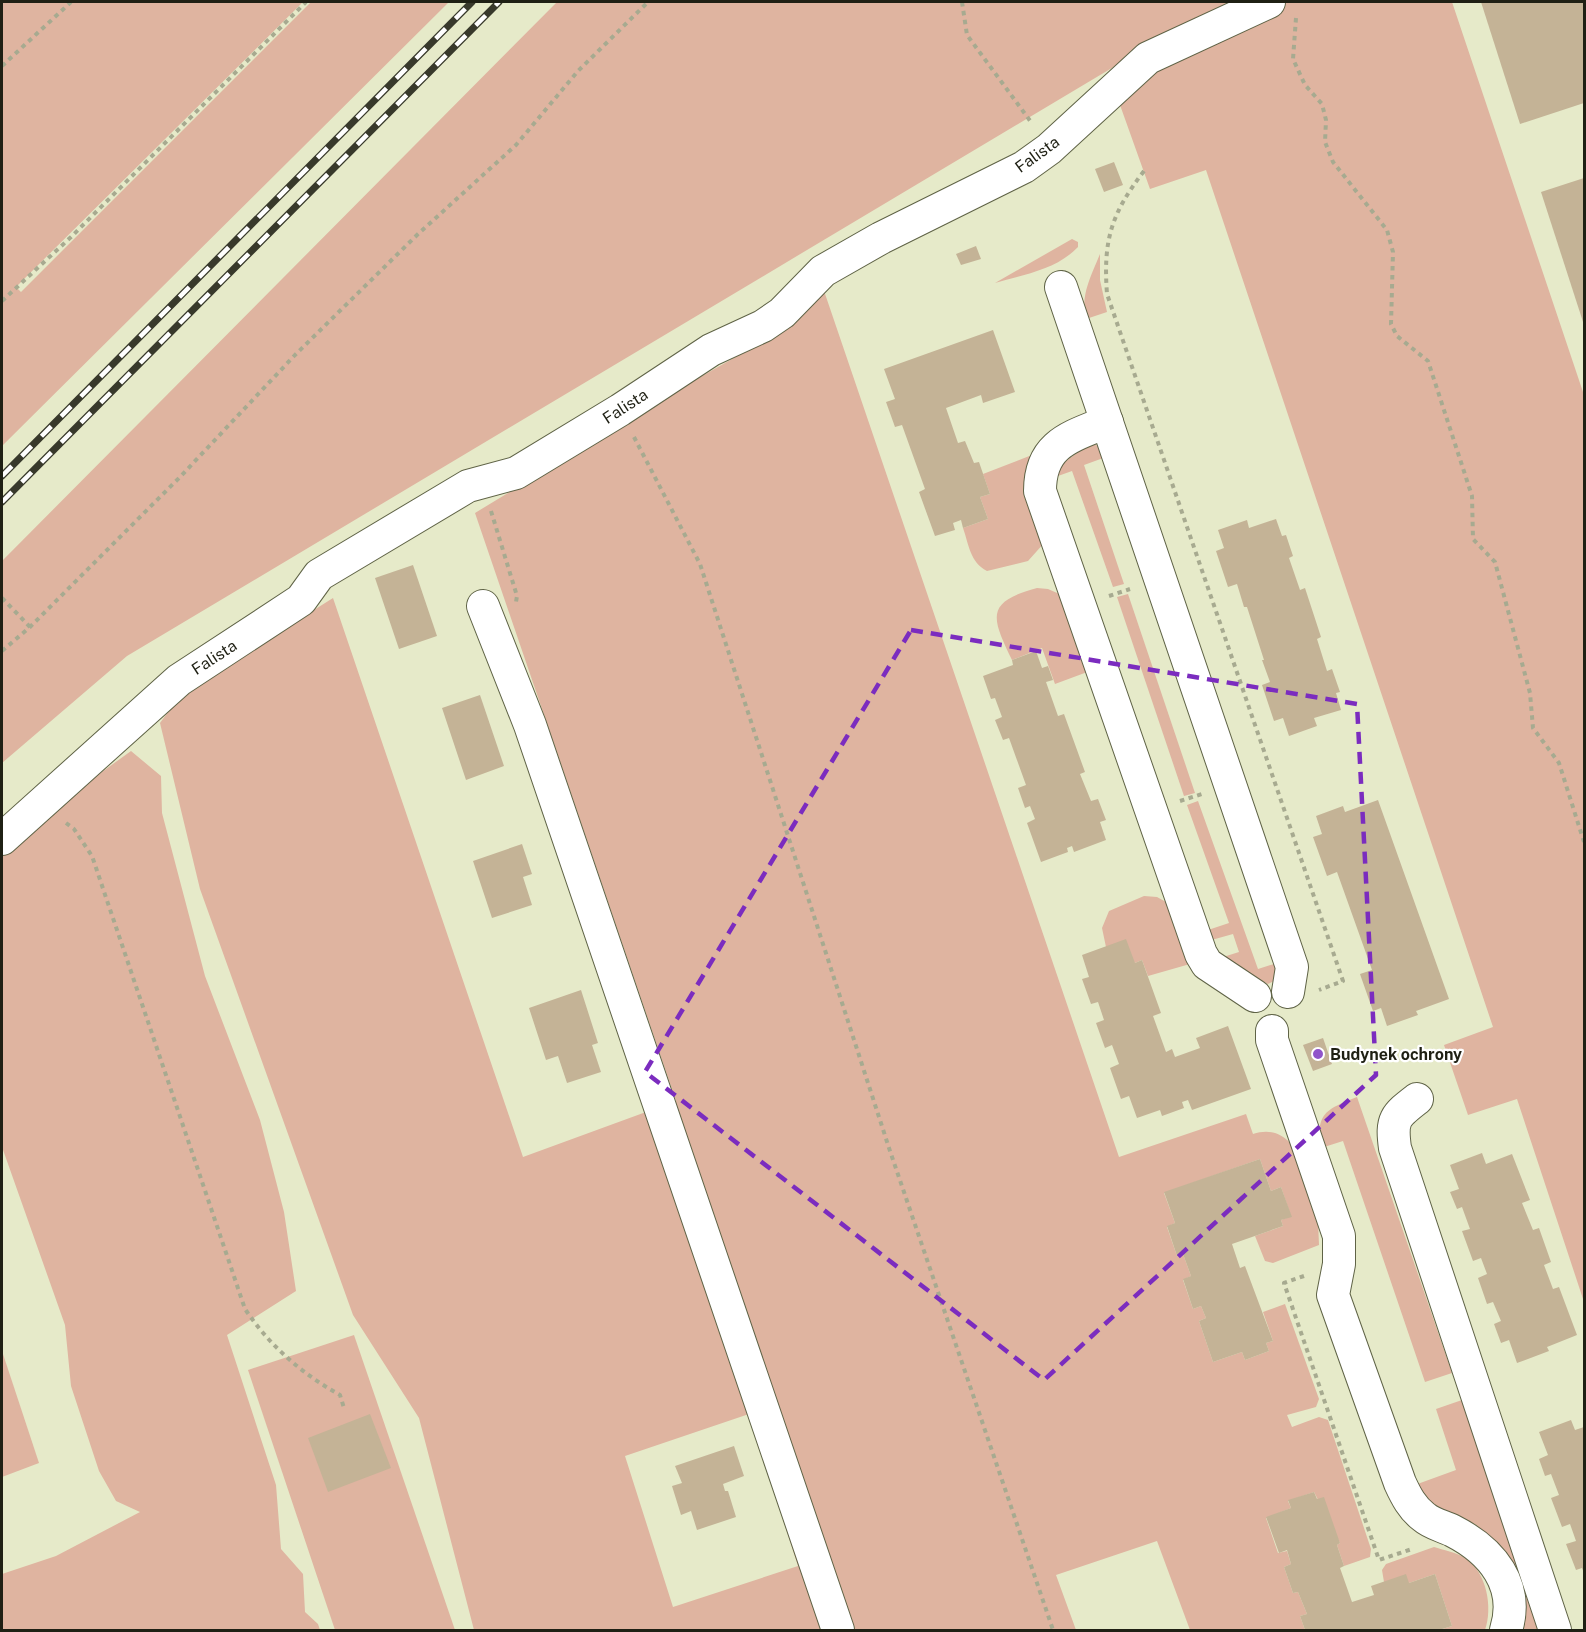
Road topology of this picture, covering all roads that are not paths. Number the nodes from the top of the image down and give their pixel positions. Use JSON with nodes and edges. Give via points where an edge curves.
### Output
{"nodes":[{"id":1,"x":1282,"y":8,"type":"edge"},
{"id":2,"x":1061,"y":287,"type":"dead end"},
{"id":3,"x":1107,"y":422,"type":"junction"},
{"id":4,"x":483,"y":606,"type":"dead end"},
{"id":5,"x":2,"y":839,"type":"edge"},
{"id":6,"x":1301,"y":993,"type":"junction"},
{"id":7,"x":1254,"y":996,"type":"junction"},
{"id":8,"x":1272,"y":1031,"type":"junction"},
{"id":9,"x":1418,"y":1099,"type":"dead end"},
{"id":10,"x":838,"y":1630,"type":"edge"},
{"id":11,"x":1506,"y":1630,"type":"edge"},
{"id":12,"x":1555,"y":1630,"type":"edge"}],
"edges":[{"from":1,"to":5,"type":"lane","name":"Falista","via":[[1148,58],[1024,167],[881,238],[823,272],[773,319],[711,350],[516,473],[468,486],[319,575],[301,600],[179,680]]},
{"from":2,"to":3,"type":"lane"},
{"from":3,"to":6,"type":"lane"},
{"from":3,"to":7,"type":"lane","via":[[1068,438],[1052,450],[1040,477],[1040,491],[1201,954],[1207,964]]},
{"from":4,"to":10,"type":"lane","via":[[543,764]]},
{"from":6,"to":7,"type":"lane","via":[[1272,986]]},
{"from":6,"to":8,"type":"lane","via":[[1295,1015],[1286,1027]]},
{"from":7,"to":8,"type":"lane","via":[[1250,1007],[1256,1023]]},
{"from":8,"to":11,"type":"lane","via":[[1339,1236],[1333,1295],[1400,1484],[1413,1508],[1424,1518],[1467,1538],[1493,1562],[1503,1576],[1510,1599]]},
{"from":9,"to":12,"type":"lane","via":[[1397,1114],[1392,1129],[1395,1148]]}]}
